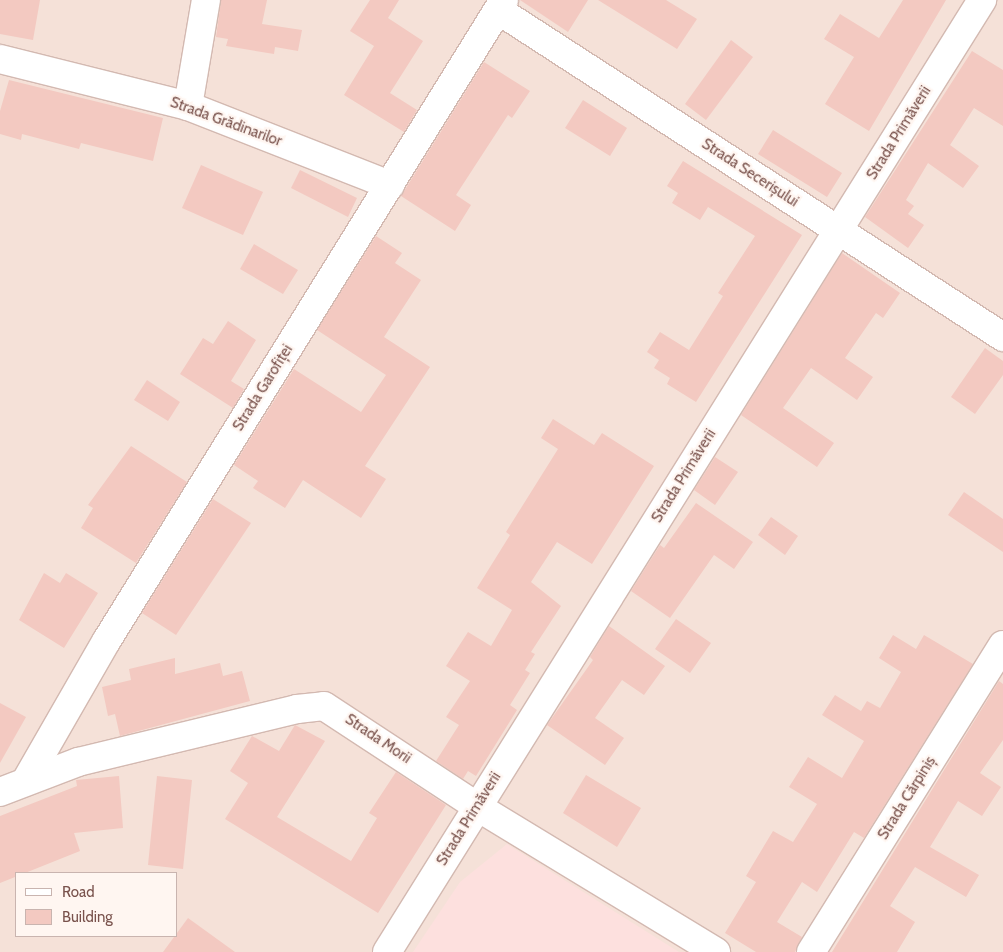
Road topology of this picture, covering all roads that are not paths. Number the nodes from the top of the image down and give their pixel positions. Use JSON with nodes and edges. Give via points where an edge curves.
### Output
{"nodes":[{"id":1,"x":206,"y":0,"type":"edge"},
{"id":2,"x":982,"y":0,"type":"edge"},
{"id":3,"x":501,"y":5,"type":"edge"},
{"id":4,"x":0,"y":59,"type":"edge"},
{"id":5,"x":188,"y":106,"type":"junction"},
{"id":6,"x":390,"y":185,"type":"junction"},
{"id":7,"x":838,"y":230,"type":"junction"},
{"id":8,"x":1003,"y":337,"type":"edge"},
{"id":9,"x":1003,"y":645,"type":"edge"},
{"id":10,"x":27,"y":779,"type":"junction"},
{"id":11,"x":0,"y":792,"type":"edge"},
{"id":12,"x":476,"y":806,"type":"junction"},
{"id":13,"x":387,"y":952,"type":"edge"},
{"id":14,"x":716,"y":952,"type":"edge"},
{"id":15,"x":811,"y":952,"type":"edge"}],
"edges":[{"from":1,"to":5,"type":"street"},
{"from":2,"to":7,"type":"street","name":"Strada Primăverii"},
{"from":3,"to":6,"type":"street","name":"Strada Garofiței"},
{"from":3,"to":7,"type":"street","name":"Strada Secerișului"},
{"from":4,"to":5,"type":"street","name":"Strada Grădinarilor"},
{"from":5,"to":6,"type":"street","name":"Strada Grădinarilor"},
{"from":6,"to":10,"type":"street","name":"Strada Garofiței","via":[[107,640]]},
{"from":7,"to":8,"type":"street","name":"Strada Secerișului"},
{"from":7,"to":12,"type":"street","name":"Strada Primăverii"},
{"from":9,"to":15,"type":"street","name":"Strada Cărpiniș"},
{"from":10,"to":11,"type":"street","name":"Strada Morii"},
{"from":10,"to":12,"type":"street","name":"Strada Morii","via":[[78,762],[297,709],[324,706]]},
{"from":12,"to":13,"type":"street","name":"Strada Primăverii"},
{"from":12,"to":14,"type":"street","name":"Strada Morii"}]}
